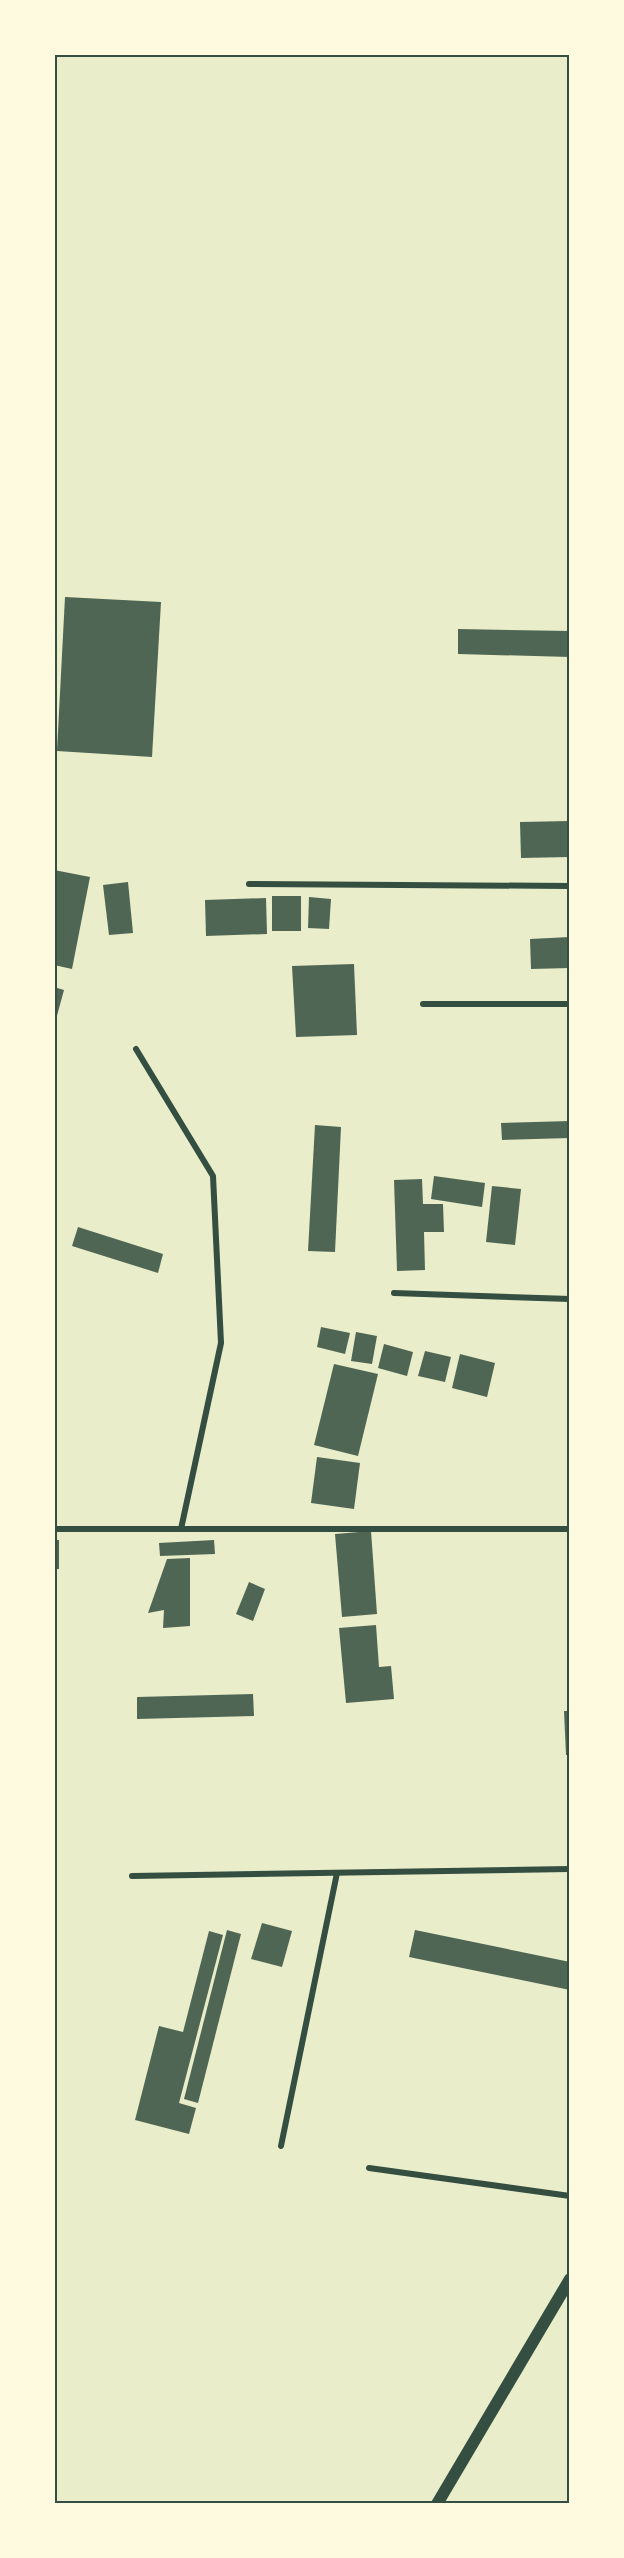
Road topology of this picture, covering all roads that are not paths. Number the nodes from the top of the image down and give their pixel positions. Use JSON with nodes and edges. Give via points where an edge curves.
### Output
{"nodes":[{"id":1,"x":249,"y":884,"type":"dead end"},
{"id":2,"x":570,"y":886,"type":"edge"},
{"id":3,"x":423,"y":1004,"type":"dead end"},
{"id":4,"x":570,"y":1004,"type":"edge"},
{"id":5,"x":136,"y":1049,"type":"dead end"},
{"id":6,"x":394,"y":1293,"type":"dead end"},
{"id":7,"x":570,"y":1299,"type":"edge"},
{"id":8,"x":54,"y":1528,"type":"edge"},
{"id":9,"x":181,"y":1528,"type":"junction"},
{"id":10,"x":570,"y":1529,"type":"edge"},
{"id":11,"x":570,"y":1869,"type":"edge"},
{"id":12,"x":338,"y":1873,"type":"junction"},
{"id":13,"x":132,"y":1876,"type":"dead end"},
{"id":14,"x":281,"y":2146,"type":"dead end"},
{"id":15,"x":369,"y":2168,"type":"dead end"},
{"id":16,"x":570,"y":2196,"type":"edge"},
{"id":17,"x":570,"y":2279,"type":"edge"},
{"id":18,"x":437,"y":2504,"type":"edge"}],
"edges":[{"from":1,"to":2,"type":"street"},
{"from":3,"to":4,"type":"street"},
{"from":5,"to":9,"type":"street","via":[[213,1176],[221,1343]]},
{"from":6,"to":7,"type":"street"},
{"from":8,"to":9,"type":"street"},
{"from":9,"to":10,"type":"street"},
{"from":11,"to":12,"type":"street"},
{"from":12,"to":13,"type":"street"},
{"from":12,"to":14,"type":"street"},
{"from":15,"to":16,"type":"street"},
{"from":17,"to":18,"type":"main road"}]}
